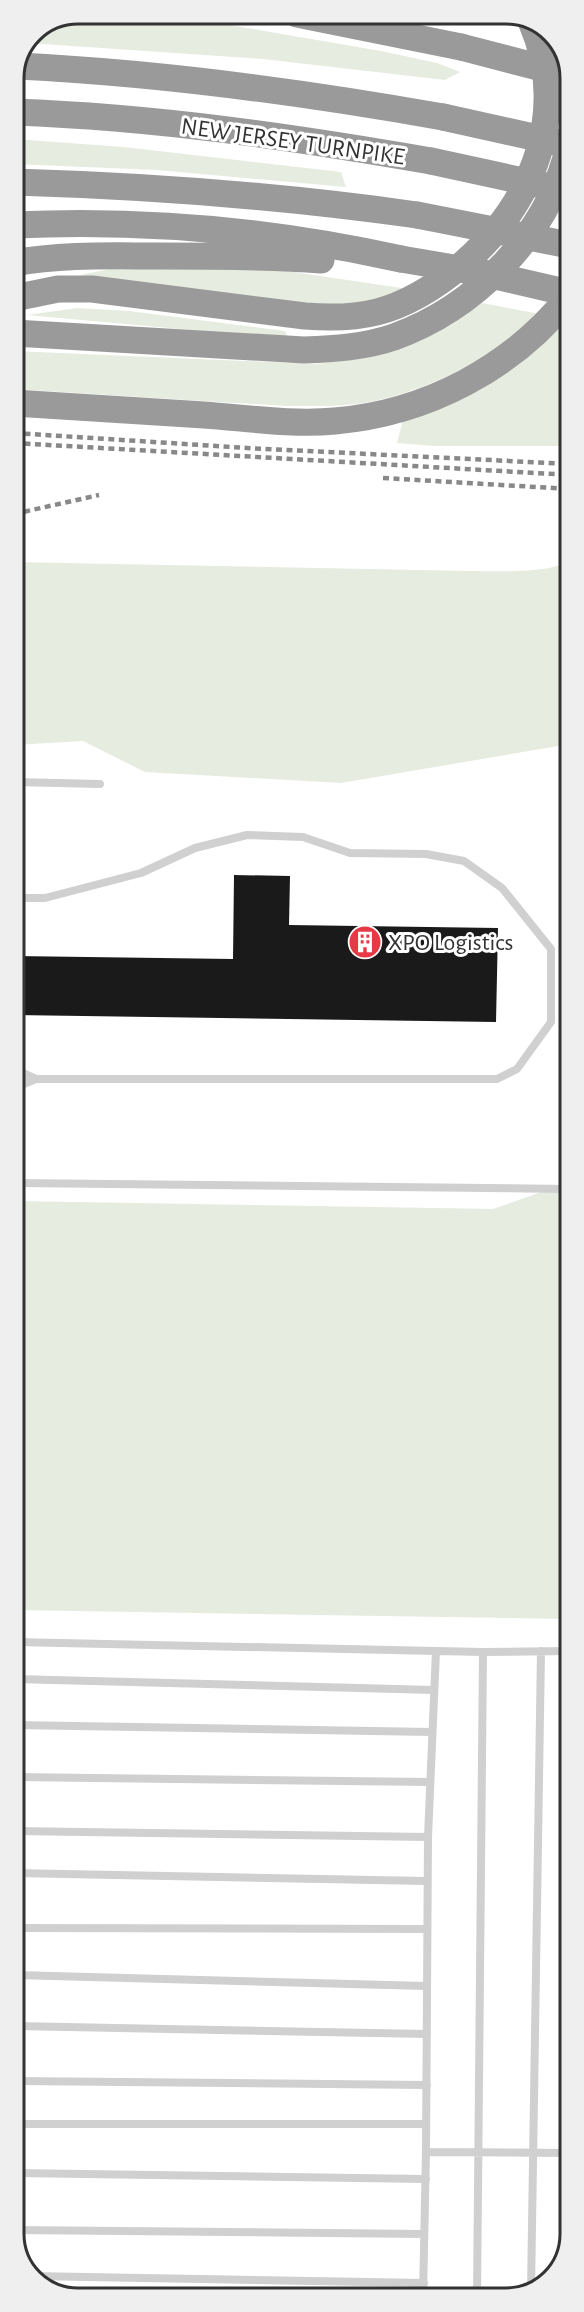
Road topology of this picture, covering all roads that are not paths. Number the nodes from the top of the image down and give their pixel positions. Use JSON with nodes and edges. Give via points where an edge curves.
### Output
{"nodes":[{"id":1,"x":347,"y":24,"type":"edge"},
{"id":2,"x":535,"y":32,"type":"edge"},
{"id":3,"x":25,"y":66,"type":"edge"},
{"id":4,"x":560,"y":73,"type":"edge"},
{"id":5,"x":24,"y":113,"type":"edge"},
{"id":6,"x":560,"y":143,"type":"edge"},
{"id":7,"x":560,"y":175,"type":"edge"},
{"id":8,"x":24,"y":183,"type":"edge"},
{"id":9,"x":560,"y":189,"type":"edge"},
{"id":10,"x":24,"y":225,"type":"edge"},
{"id":11,"x":560,"y":242,"type":"edge"},
{"id":12,"x":401,"y":259,"type":"junction"},
{"id":13,"x":24,"y":262,"type":"edge"},
{"id":14,"x":560,"y":293,"type":"edge"},
{"id":15,"x":24,"y":296,"type":"edge"},
{"id":16,"x":560,"y":306,"type":"edge"},
{"id":17,"x":24,"y":334,"type":"edge"},
{"id":18,"x":24,"y":404,"type":"edge"},
{"id":19,"x":24,"y":782,"type":"edge"},
{"id":20,"x":100,"y":784,"type":"dead end"},
{"id":21,"x":24,"y":898,"type":"edge"},
{"id":22,"x":24,"y":1074,"type":"edge"},
{"id":23,"x":36,"y":1079,"type":"junction"},
{"id":24,"x":24,"y":1084,"type":"edge"},
{"id":25,"x":24,"y":1184,"type":"edge"},
{"id":26,"x":560,"y":1189,"type":"edge"},
{"id":27,"x":24,"y":1642,"type":"edge"},
{"id":28,"x":436,"y":1651,"type":"junction"},
{"id":29,"x":541,"y":1651,"type":"junction"},
{"id":30,"x":560,"y":1651,"type":"edge"},
{"id":31,"x":483,"y":1652,"type":"junction"},
{"id":32,"x":24,"y":1679,"type":"edge"},
{"id":33,"x":434,"y":1690,"type":"junction"},
{"id":34,"x":24,"y":1725,"type":"edge"},
{"id":35,"x":432,"y":1732,"type":"junction"},
{"id":36,"x":24,"y":1777,"type":"edge"},
{"id":37,"x":430,"y":1782,"type":"junction"},
{"id":38,"x":24,"y":1831,"type":"edge"},
{"id":39,"x":428,"y":1837,"type":"junction"},
{"id":40,"x":24,"y":1873,"type":"edge"},
{"id":41,"x":428,"y":1881,"type":"junction"},
{"id":42,"x":24,"y":1928,"type":"edge"},
{"id":43,"x":427,"y":1929,"type":"junction"},
{"id":44,"x":24,"y":1975,"type":"edge"},
{"id":45,"x":427,"y":1986,"type":"junction"},
{"id":46,"x":24,"y":2026,"type":"edge"},
{"id":47,"x":427,"y":2034,"type":"junction"},
{"id":48,"x":24,"y":2081,"type":"edge"},
{"id":49,"x":427,"y":2085,"type":"junction"},
{"id":50,"x":24,"y":2124,"type":"edge"},
{"id":51,"x":426,"y":2124,"type":"junction"},
{"id":52,"x":426,"y":2152,"type":"junction"},
{"id":53,"x":478,"y":2152,"type":"junction"},
{"id":54,"x":533,"y":2153,"type":"junction"},
{"id":55,"x":560,"y":2153,"type":"edge"},
{"id":56,"x":24,"y":2173,"type":"edge"},
{"id":57,"x":426,"y":2179,"type":"junction"},
{"id":58,"x":24,"y":2230,"type":"edge"},
{"id":59,"x":424,"y":2234,"type":"junction"},
{"id":60,"x":44,"y":2276,"type":"edge"},
{"id":61,"x":531,"y":2282,"type":"edge"},
{"id":62,"x":424,"y":2283,"type":"junction"},
{"id":63,"x":424,"y":2288,"type":"edge"},
{"id":64,"x":477,"y":2288,"type":"edge"}],
"edges":[{"from":1,"to":4,"type":"highway","bridge":true},
{"from":2,"to":15,"type":"highway","via":[[542,55],[546,97],[543,139],[530,180],[488,240],[454,271],[414,297],[379,312],[338,318],[92,289]]},
{"from":3,"to":6,"type":"highway","name":"NEW JERSEY TURNPIKE","bridge":true,"via":[[270,88],[443,117]]},
{"from":5,"to":9,"type":"highway","name":"NEW JERSEY TURNPIKE","bridge":true,"via":[[270,135],[431,161]]},
{"from":7,"to":17,"type":"highway","via":[[528,236],[486,282],[431,320],[393,337],[350,347],[304,350]]},
{"from":8,"to":11,"type":"highway","bridge":true,"via":[[206,190],[314,200]]},
{"from":10,"to":12,"type":"highway","via":[[78,223],[192,229],[334,244]]},
{"from":12,"to":13,"type":"highway","via":[[94,256]]},
{"from":12,"to":14,"type":"highway","bridge":true,"via":[[483,273]]},
{"from":16,"to":18,"type":"highway","via":[[543,327],[484,373],[420,403],[374,416],[313,422]]},
{"from":19,"to":20,"type":"lane"},
{"from":21,"to":23,"type":"lane","via":[[45,898],[141,873],[195,848],[247,835],[303,837],[350,853],[426,854],[464,861],[502,888],[551,949],[551,1022],[517,1069],[497,1078]]},
{"from":22,"to":23,"type":"lane"},
{"from":23,"to":24,"type":"lane"},
{"from":25,"to":26,"type":"lane"},
{"from":27,"to":28,"type":"lane"},
{"from":28,"to":31,"type":"lane"},
{"from":28,"to":33,"type":"lane"},
{"from":29,"to":30,"type":"lane"},
{"from":29,"to":31,"type":"lane"},
{"from":29,"to":54,"type":"lane"},
{"from":31,"to":53,"type":"lane"},
{"from":32,"to":33,"type":"lane"},
{"from":33,"to":35,"type":"lane"},
{"from":34,"to":35,"type":"lane"},
{"from":35,"to":37,"type":"lane"},
{"from":36,"to":37,"type":"lane"},
{"from":37,"to":39,"type":"lane"},
{"from":38,"to":39,"type":"lane"},
{"from":39,"to":41,"type":"lane"},
{"from":40,"to":41,"type":"lane"},
{"from":41,"to":43,"type":"lane"},
{"from":42,"to":43,"type":"lane"},
{"from":43,"to":45,"type":"lane"},
{"from":44,"to":45,"type":"lane"},
{"from":45,"to":47,"type":"lane"},
{"from":46,"to":47,"type":"lane"},
{"from":47,"to":49,"type":"lane"},
{"from":48,"to":49,"type":"lane"},
{"from":49,"to":51,"type":"lane"},
{"from":50,"to":51,"type":"lane"},
{"from":51,"to":52,"type":"lane"},
{"from":52,"to":53,"type":"lane"},
{"from":52,"to":57,"type":"lane"},
{"from":53,"to":54,"type":"lane"},
{"from":53,"to":64,"type":"lane"},
{"from":54,"to":55,"type":"lane"},
{"from":54,"to":61,"type":"lane"},
{"from":56,"to":57,"type":"lane"},
{"from":57,"to":59,"type":"lane"},
{"from":58,"to":59,"type":"lane"},
{"from":59,"to":62,"type":"lane"},
{"from":60,"to":62,"type":"lane"},
{"from":62,"to":63,"type":"lane"}]}
